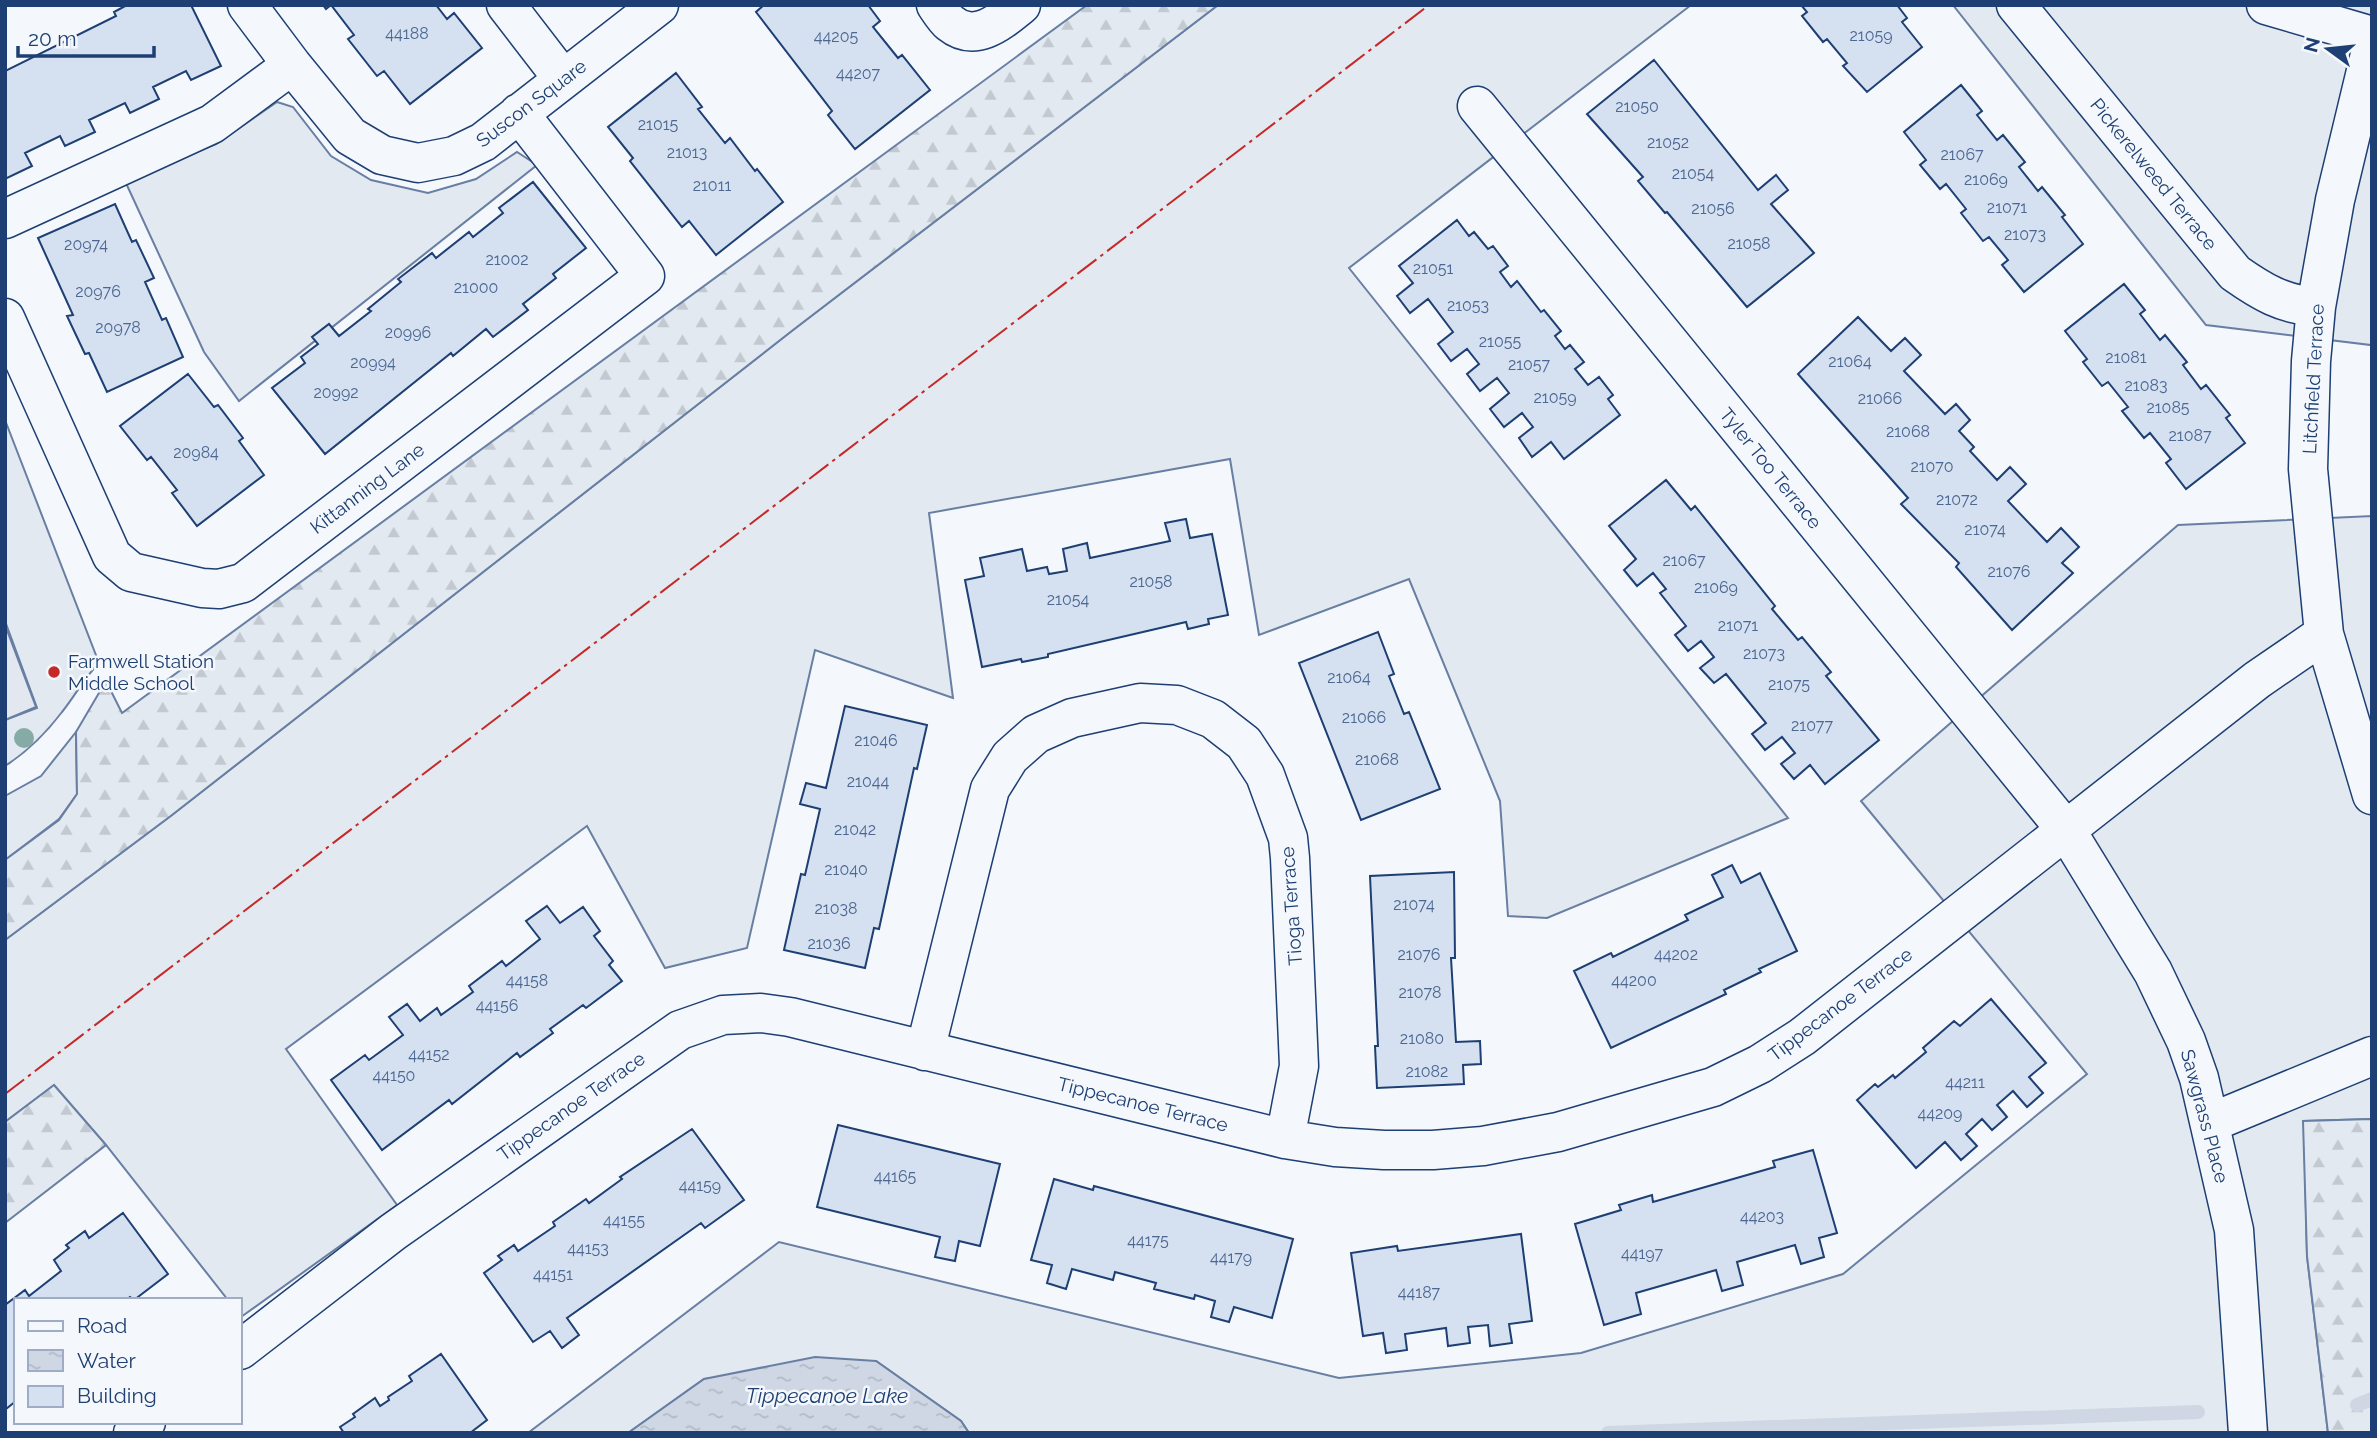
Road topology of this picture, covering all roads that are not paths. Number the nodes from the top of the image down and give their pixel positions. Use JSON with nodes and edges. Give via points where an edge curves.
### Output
{"nodes":[{"id":1,"x":247,"y":5,"type":"edge"},
{"id":2,"x":506,"y":5,"type":"edge"},
{"id":3,"x":659,"y":5,"type":"edge"},
{"id":4,"x":936,"y":5,"type":"edge"},
{"id":5,"x":1021,"y":5,"type":"edge"},
{"id":6,"x":2017,"y":5,"type":"edge"},
{"id":7,"x":2266,"y":5,"type":"edge"},
{"id":8,"x":2372,"y":36,"type":"edge"},
{"id":9,"x":2372,"y":46,"type":"edge"},
{"id":10,"x":292,"y":65,"type":"junction"},
{"id":11,"x":563,"y":79,"type":"junction"},
{"id":12,"x":1477,"y":106,"type":"dead end"},
{"id":13,"x":519,"y":113,"type":"junction"},
{"id":14,"x":5,"y":219,"type":"edge"},
{"id":15,"x":2316,"y":307,"type":"junction"},
{"id":16,"x":5,"y":318,"type":"edge"},
{"id":17,"x":2324,"y":634,"type":"junction"},
{"id":18,"x":2372,"y":795,"type":"edge"},
{"id":19,"x":2066,"y":830,"type":"junction"},
{"id":20,"x":925,"y":1051,"type":"junction"},
{"id":21,"x":2372,"y":1056,"type":"edge"},
{"id":22,"x":2210,"y":1123,"type":"junction"},
{"id":23,"x":1285,"y":1139,"type":"junction"},
{"id":24,"x":242,"y":1348,"type":"edge"},
{"id":25,"x":2248,"y":1433,"type":"edge"}],
"edges":[{"from":1,"to":10,"type":"street","name":"Suscon Square"},
{"from":2,"to":11,"type":"street"},
{"from":3,"to":11,"type":"street","name":"Suscon Square"},
{"from":4,"to":5,"type":"street","via":[[951,24],[972,32],[992,28]]},
{"from":6,"to":15,"type":"street","name":"Pickerelweed Terrace","via":[[2235,274],[2269,296]]},
{"from":7,"to":8,"type":"street"},
{"from":9,"to":15,"type":"street","name":"Litchfield Terrace","via":[[2335,200]]},
{"from":10,"to":13,"type":"street","name":"Suscon Square","via":[[350,136],[382,155],[418,163],[454,156],[483,142]]},
{"from":10,"to":14,"type":"street","via":[[212,124]]},
{"from":11,"to":13,"type":"street","name":"Suscon Square"},
{"from":12,"to":19,"type":"street","name":"Tyler Too Terrace"},
{"from":13,"to":16,"type":"street","name":"Kittanning Lane","via":[[645,276],[243,583],[202,588],[131,572],[112,556]]},
{"from":15,"to":17,"type":"street","name":"Litchfield Terrace","via":[[2308,469]]},
{"from":17,"to":18,"type":"street","name":"Litchfield Terrace"},
{"from":17,"to":19,"type":"street","via":[[2257,680]]},
{"from":19,"to":22,"type":"street","name":"Sawgrass Place","via":[[2153,972],[2186,1041]]},
{"from":19,"to":23,"type":"street","name":"Tippecanoe Terrace","via":[[1802,1037],[1713,1087],[1558,1132],[1483,1146],[1384,1150]]},
{"from":20,"to":23,"type":"street","name":"Tippecanoe Terrace"},
{"from":20,"to":23,"type":"street","name":"Tioga Terrace","via":[[990,789],[1010,757],[1036,734],[1072,718],[1140,703],[1177,705],[1213,719],[1244,743],[1265,775],[1287,838],[1300,1066]]},
{"from":20,"to":24,"type":"street","name":"Tippecanoe Terrace","via":[[761,1013],[723,1015],[680,1030],[393,1232]]},
{"from":21,"to":22,"type":"street"},
{"from":22,"to":25,"type":"street","name":"Sawgrass Place","via":[[2234,1230]]}]}
